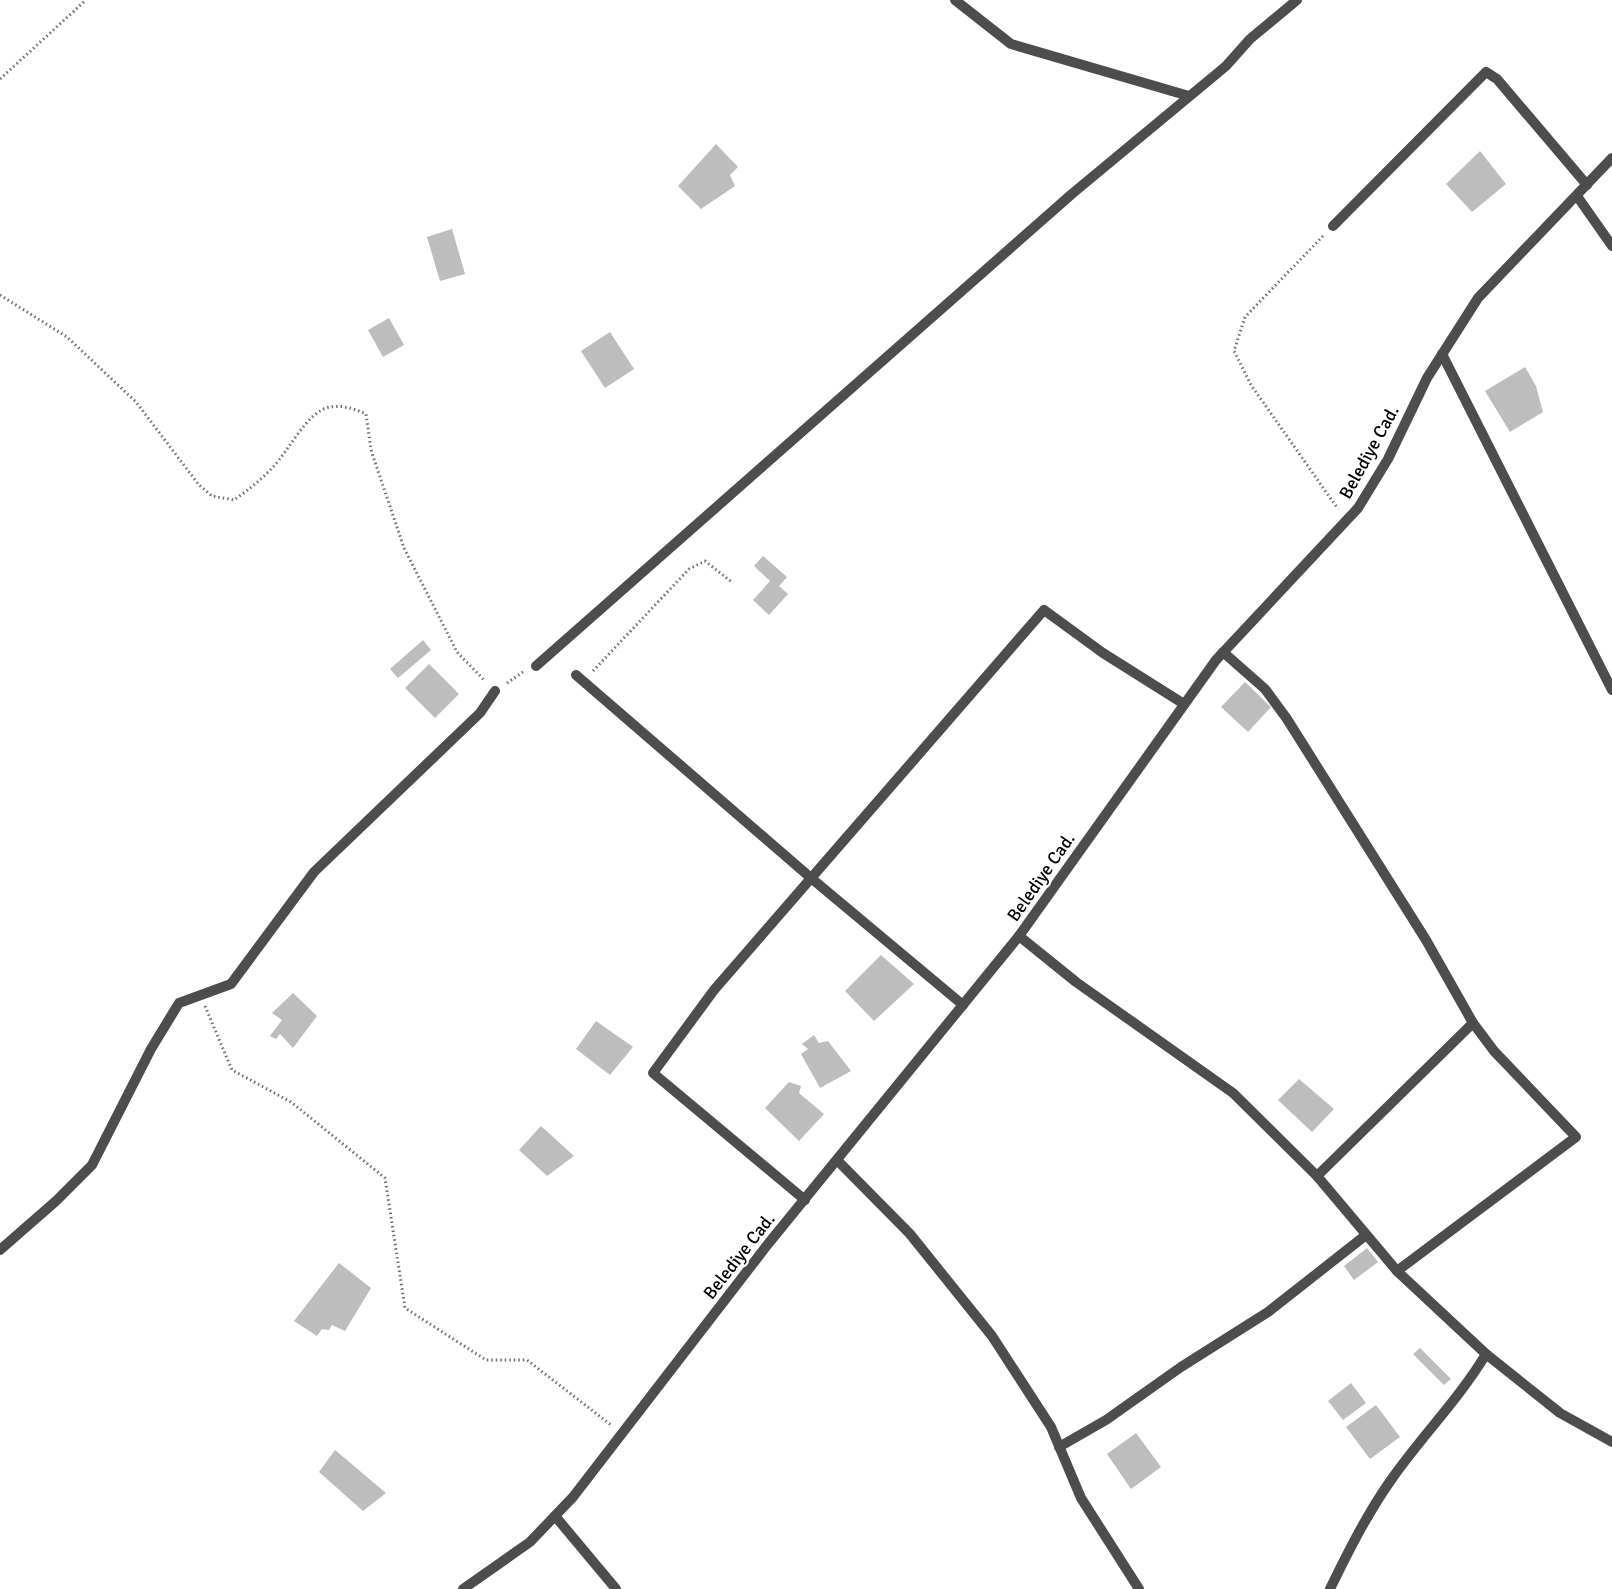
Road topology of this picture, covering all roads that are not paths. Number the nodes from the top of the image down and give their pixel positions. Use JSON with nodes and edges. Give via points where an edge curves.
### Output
{"nodes":[{"id":1,"x":955,"y":0,"type":"edge"},
{"id":2,"x":1297,"y":0,"type":"edge"},
{"id":3,"x":1189,"y":96,"type":"junction"},
{"id":4,"x":1612,"y":158,"type":"edge"},
{"id":5,"x":1587,"y":185,"type":"junction"},
{"id":6,"x":1577,"y":196,"type":"junction"},
{"id":7,"x":1333,"y":226,"type":"road end"},
{"id":8,"x":1612,"y":246,"type":"edge"},
{"id":9,"x":1442,"y":354,"type":"junction"},
{"id":10,"x":1223,"y":652,"type":"junction"},
{"id":11,"x":536,"y":666,"type":"road end"},
{"id":12,"x":580,"y":678,"type":"road end"},
{"id":13,"x":1612,"y":690,"type":"edge"},
{"id":14,"x":495,"y":691,"type":"road end"},
{"id":15,"x":1184,"y":704,"type":"junction"},
{"id":16,"x":811,"y":879,"type":"junction"},
{"id":17,"x":1019,"y":936,"type":"junction"},
{"id":18,"x":963,"y":1005,"type":"junction"},
{"id":19,"x":1473,"y":1023,"type":"junction"},
{"id":20,"x":837,"y":1160,"type":"junction"},
{"id":21,"x":1317,"y":1176,"type":"junction"},
{"id":22,"x":805,"y":1200,"type":"junction"},
{"id":23,"x":1366,"y":1235,"type":"junction"},
{"id":24,"x":0,"y":1250,"type":"edge"},
{"id":25,"x":1397,"y":1271,"type":"junction"},
{"id":26,"x":1486,"y":1354,"type":"junction"},
{"id":27,"x":1612,"y":1442,"type":"edge"},
{"id":28,"x":1059,"y":1447,"type":"junction"},
{"id":29,"x":555,"y":1516,"type":"junction"},
{"id":30,"x":463,"y":1589,"type":"edge"},
{"id":31,"x":616,"y":1589,"type":"edge"},
{"id":32,"x":1139,"y":1589,"type":"edge"},
{"id":33,"x":1330,"y":1589,"type":"edge"}],
"edges":[{"from":1,"to":3,"type":"street","via":[[1011,44]]},
{"from":2,"to":3,"type":"street"},
{"from":3,"to":11,"type":"street","via":[[1064,201]]},
{"from":4,"to":5,"type":"street","name":"Belediye Cad."},
{"from":5,"to":6,"type":"street","name":"Belediye Cad."},
{"from":5,"to":7,"type":"street","via":[[1497,79],[1486,72]]},
{"from":6,"to":8,"type":"street"},
{"from":6,"to":9,"type":"street","name":"Belediye Cad.","via":[[1478,298]]},
{"from":9,"to":10,"type":"street","name":"Belediye Cad.","via":[[1358,508]]},
{"from":9,"to":13,"type":"street"},
{"from":10,"to":15,"type":"street","name":"Belediye Cad."},
{"from":10,"to":19,"type":"street","via":[[1265,689],[1287,718],[1426,940]]},
{"from":12,"to":16,"type":"street"},
{"from":14,"to":24,"type":"street","via":[[480,713],[314,872],[231,984],[179,1003],[92,1165]]},
{"from":15,"to":16,"type":"street","via":[[1102,653],[1044,610]]},
{"from":15,"to":17,"type":"street","name":"Belediye Cad."},
{"from":16,"to":18,"type":"street"},
{"from":16,"to":22,"type":"street","via":[[714,990],[652,1073]]},
{"from":17,"to":18,"type":"street","name":"Belediye Cad."},
{"from":17,"to":21,"type":"street","via":[[1076,982],[1233,1093]]},
{"from":18,"to":20,"type":"street","name":"Belediye Cad."},
{"from":19,"to":21,"type":"street"},
{"from":19,"to":25,"type":"street","via":[[1494,1052],[1576,1137]]},
{"from":20,"to":22,"type":"street","name":"Belediye Cad."},
{"from":20,"to":28,"type":"street","via":[[910,1234],[992,1336],[1051,1427]]},
{"from":21,"to":23,"type":"street"},
{"from":22,"to":29,"type":"street","name":"Belediye Cad."},
{"from":23,"to":25,"type":"street"},
{"from":23,"to":28,"type":"street","via":[[1268,1312]]},
{"from":25,"to":26,"type":"street"},
{"from":26,"to":27,"type":"street","via":[[1560,1413]]},
{"from":26,"to":33,"type":"street","via":[[1390,1481]]},
{"from":28,"to":32,"type":"street","via":[[1081,1498]]},
{"from":29,"to":30,"type":"street","name":"Belediye Cad.","via":[[530,1542]]},
{"from":29,"to":31,"type":"street"}]}
